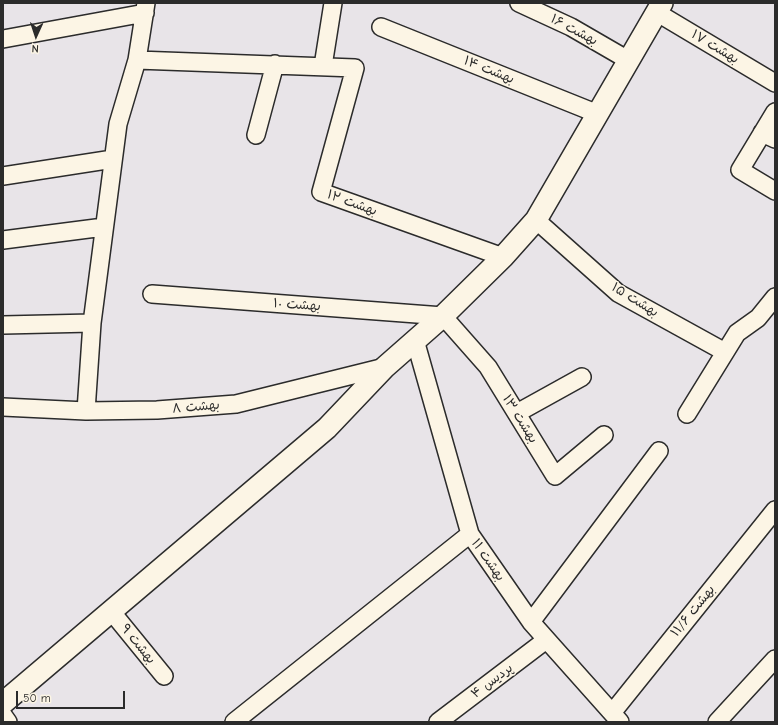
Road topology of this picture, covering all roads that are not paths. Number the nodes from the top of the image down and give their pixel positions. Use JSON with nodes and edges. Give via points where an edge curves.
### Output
{"nodes":[{"id":1,"x":333,"y":3,"type":"edge"},
{"id":2,"x":519,"y":3,"type":"edge"},
{"id":3,"x":659,"y":7,"type":"edge"},
{"id":4,"x":145,"y":8,"type":"edge"},
{"id":5,"x":381,"y":27,"type":"dead end"},
{"id":6,"x":3,"y":38,"type":"edge"},
{"id":7,"x":137,"y":60,"type":"junction"},
{"id":8,"x":628,"y":60,"type":"junction"},
{"id":9,"x":275,"y":64,"type":"junction"},
{"id":10,"x":323,"y":66,"type":"junction"},
{"id":11,"x":775,"y":83,"type":"edge"},
{"id":12,"x":775,"y":112,"type":"edge"},
{"id":13,"x":598,"y":114,"type":"junction"},
{"id":14,"x":256,"y":135,"type":"dead end"},
{"id":15,"x":769,"y":136,"type":"edge"},
{"id":16,"x":113,"y":159,"type":"junction"},
{"id":17,"x":3,"y":176,"type":"edge"},
{"id":18,"x":775,"y":192,"type":"edge"},
{"id":19,"x":536,"y":220,"type":"junction"},
{"id":20,"x":104,"y":227,"type":"junction"},
{"id":21,"x":3,"y":240,"type":"edge"},
{"id":22,"x":504,"y":257,"type":"junction"},
{"id":23,"x":152,"y":294,"type":"dead end"},
{"id":24,"x":775,"y":297,"type":"edge"},
{"id":25,"x":442,"y":316,"type":"junction"},
{"id":26,"x":92,"y":323,"type":"junction"},
{"id":27,"x":3,"y":325,"type":"edge"},
{"id":28,"x":414,"y":340,"type":"junction"},
{"id":29,"x":725,"y":352,"type":"junction"},
{"id":30,"x":385,"y":366,"type":"junction"},
{"id":31,"x":582,"y":377,"type":"dead end"},
{"id":32,"x":3,"y":407,"type":"edge"},
{"id":33,"x":86,"y":411,"type":"junction"},
{"id":34,"x":517,"y":413,"type":"junction"},
{"id":35,"x":688,"y":414,"type":"dead end"},
{"id":36,"x":604,"y":435,"type":"dead end"},
{"id":37,"x":659,"y":451,"type":"dead end"},
{"id":38,"x":775,"y":510,"type":"edge"},
{"id":39,"x":470,"y":534,"type":"junction"},
{"id":40,"x":111,"y":611,"type":"junction"},
{"id":41,"x":531,"y":622,"type":"junction"},
{"id":42,"x":546,"y":640,"type":"junction"},
{"id":43,"x":775,"y":659,"type":"edge"},
{"id":44,"x":164,"y":676,"type":"dead end"},
{"id":45,"x":3,"y":703,"type":"edge"},
{"id":46,"x":3,"y":715,"type":"edge"},
{"id":47,"x":616,"y":718,"type":"edge"},
{"id":48,"x":8,"y":722,"type":"edge"},
{"id":49,"x":234,"y":722,"type":"edge"},
{"id":50,"x":438,"y":722,"type":"edge"},
{"id":51,"x":718,"y":722,"type":"edge"}],
"edges":[{"from":1,"to":10,"type":"street"},
{"from":2,"to":8,"type":"street","name":"بهشت ۱۶","via":[[572,27]]},
{"from":3,"to":8,"type":"street"},
{"from":3,"to":11,"type":"street","name":"بهشت ۱۷"},
{"from":4,"to":6,"type":"street"},
{"from":4,"to":7,"type":"street"},
{"from":5,"to":13,"type":"street","name":"بهشت ۱۴"},
{"from":7,"to":9,"type":"street"},
{"from":7,"to":16,"type":"street","via":[[118,124]]},
{"from":8,"to":13,"type":"street"},
{"from":9,"to":10,"type":"street"},
{"from":9,"to":14,"type":"street"},
{"from":10,"to":22,"type":"street","name":"بهشت ۱۲","via":[[354,68],[321,192]]},
{"from":12,"to":15,"type":"street"},
{"from":13,"to":19,"type":"street"},
{"from":15,"to":18,"type":"street","via":[[740,170]]},
{"from":16,"to":17,"type":"street"},
{"from":16,"to":20,"type":"street"},
{"from":19,"to":22,"type":"street"},
{"from":19,"to":29,"type":"street","name":"بهشت ۱۵","via":[[618,293]]},
{"from":20,"to":21,"type":"street"},
{"from":20,"to":26,"type":"street"},
{"from":22,"to":25,"type":"street"},
{"from":23,"to":25,"type":"street","name":"بهشت ۱۰"},
{"from":24,"to":29,"type":"street","via":[[758,318],[737,333]]},
{"from":25,"to":28,"type":"street"},
{"from":25,"to":34,"type":"street","name":"بهشت ۱۳","via":[[488,367]]},
{"from":26,"to":27,"type":"street"},
{"from":26,"to":33,"type":"street"},
{"from":28,"to":30,"type":"street"},
{"from":28,"to":39,"type":"street","name":"بهشت ۱۱"},
{"from":29,"to":35,"type":"street"},
{"from":30,"to":33,"type":"street","name":"بهشت ۸","via":[[236,404],[157,410]]},
{"from":30,"to":40,"type":"street","via":[[327,428]]},
{"from":31,"to":34,"type":"street"},
{"from":32,"to":33,"type":"street","name":"بهشت ۸"},
{"from":34,"to":36,"type":"street","name":"بهشت ۱۳","via":[[555,476]]},
{"from":37,"to":41,"type":"street"},
{"from":38,"to":47,"type":"street","name":"بهشت ۱۱/۶"},
{"from":39,"to":41,"type":"street","name":"بهشت ۱۱"},
{"from":39,"to":49,"type":"street"},
{"from":40,"to":44,"type":"street","name":"بهشت ۹"},
{"from":40,"to":45,"type":"street"},
{"from":41,"to":42,"type":"street","name":"بهشت ۱۱"},
{"from":42,"to":47,"type":"street","name":"بهشت ۱۱"},
{"from":42,"to":50,"type":"street","name":"پردیس ۴"},
{"from":43,"to":51,"type":"street"},
{"from":46,"to":48,"type":"street"}]}
